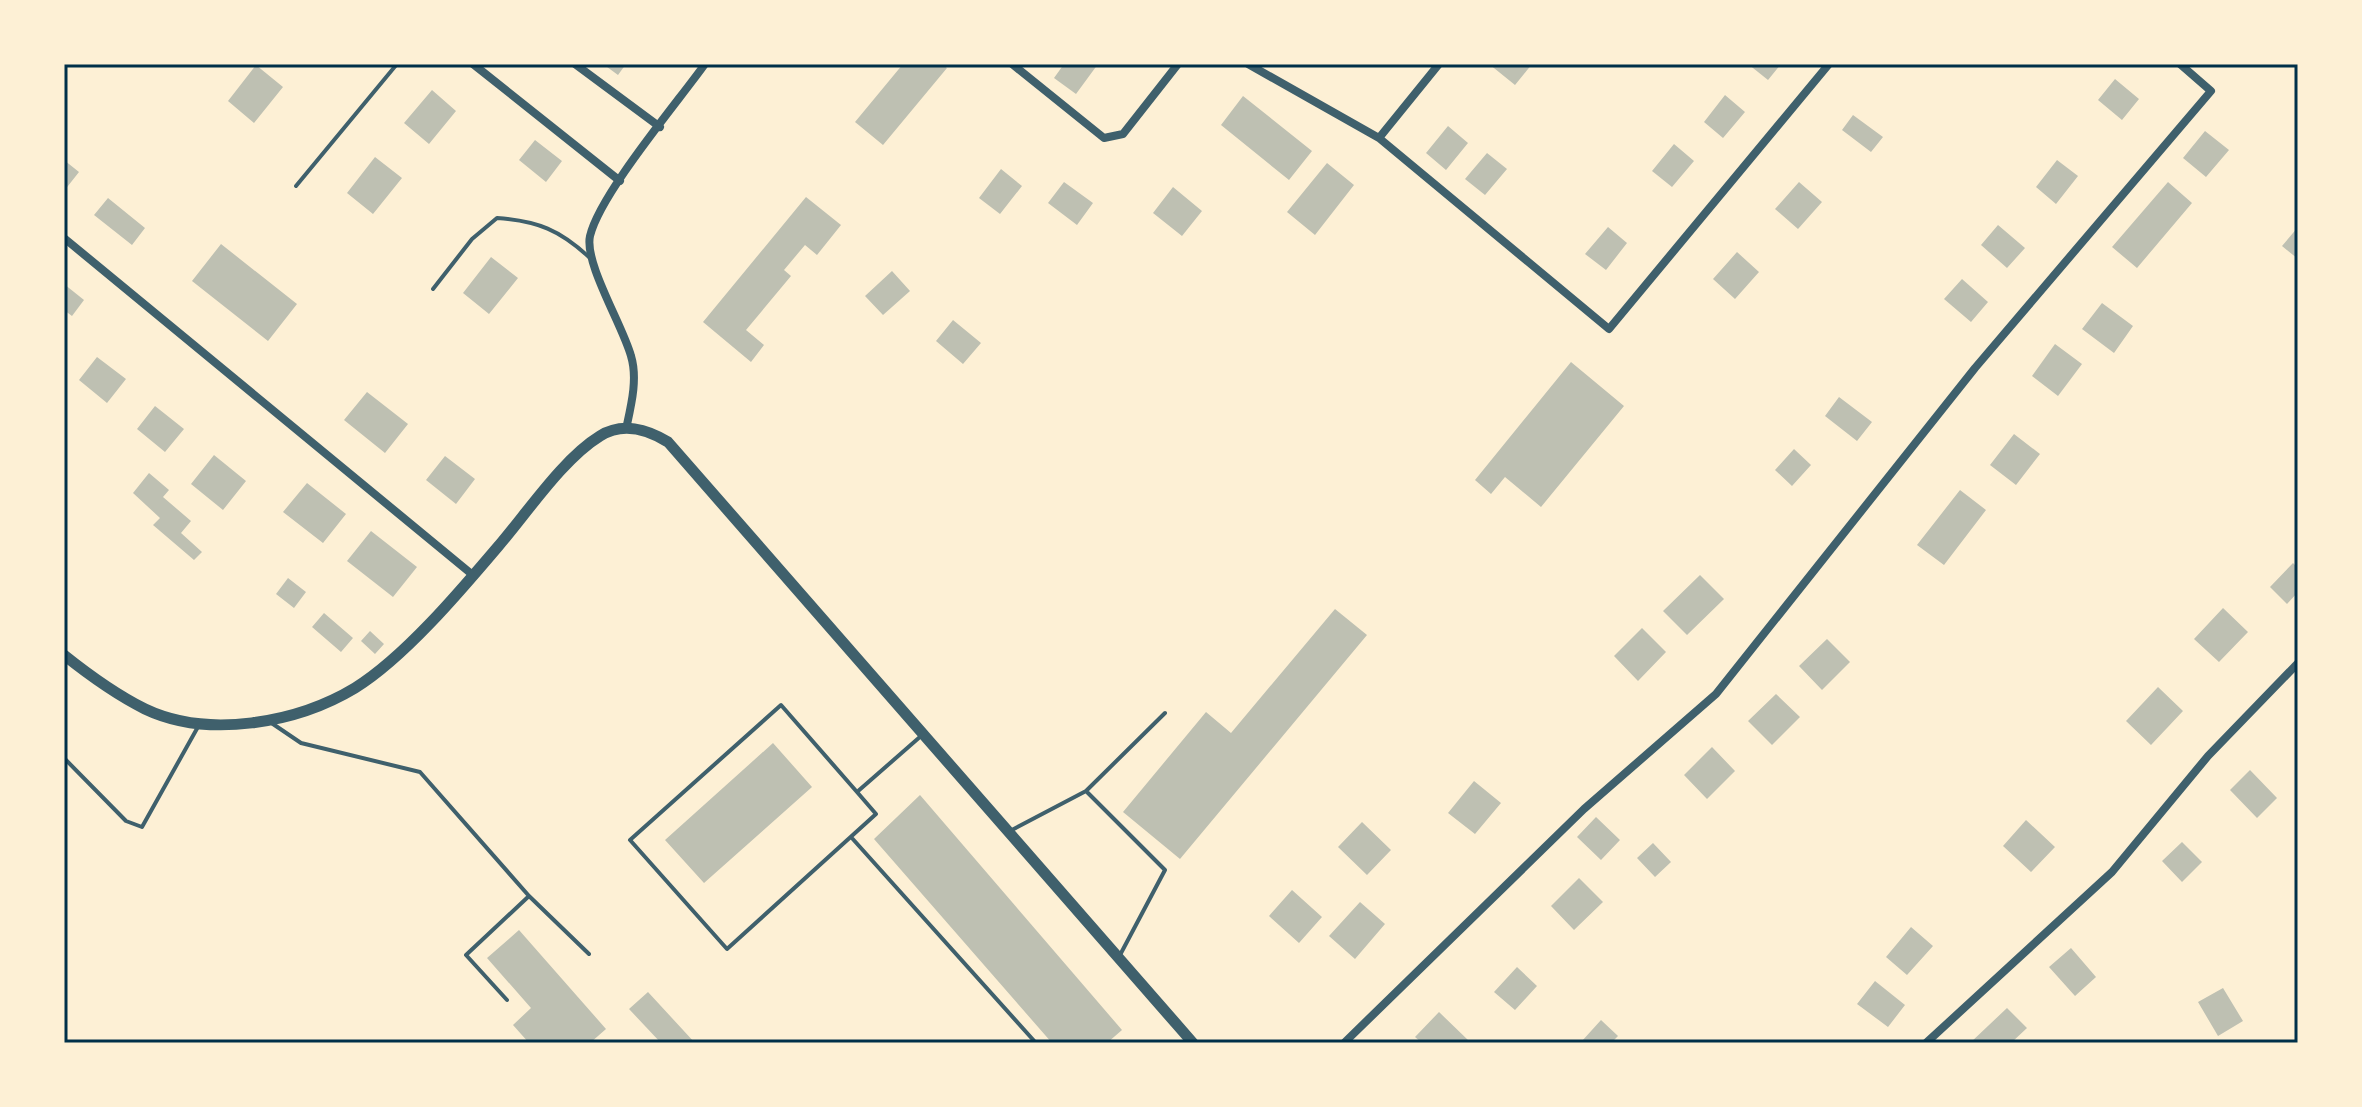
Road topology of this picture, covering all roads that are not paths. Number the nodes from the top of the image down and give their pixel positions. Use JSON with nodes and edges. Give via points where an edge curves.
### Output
{"nodes":[{"id":1,"x":397,"y":64,"type":"edge"},
{"id":2,"x":473,"y":64,"type":"edge"},
{"id":3,"x":575,"y":64,"type":"edge"},
{"id":4,"x":705,"y":64,"type":"edge"},
{"id":5,"x":1012,"y":64,"type":"edge"},
{"id":6,"x":1178,"y":64,"type":"edge"},
{"id":7,"x":1248,"y":64,"type":"edge"},
{"id":8,"x":1439,"y":64,"type":"edge"},
{"id":9,"x":1829,"y":64,"type":"edge"},
{"id":10,"x":2180,"y":64,"type":"edge"},
{"id":11,"x":660,"y":127,"type":"junction"},
{"id":12,"x":1379,"y":138,"type":"junction"},
{"id":13,"x":620,"y":181,"type":"junction"},
{"id":14,"x":296,"y":186,"type":"dead end"},
{"id":15,"x":64,"y":238,"type":"edge"},
{"id":16,"x":590,"y":258,"type":"junction"},
{"id":17,"x":433,"y":289,"type":"dead end"},
{"id":18,"x":626,"y":429,"type":"junction"},
{"id":19,"x":474,"y":576,"type":"junction"},
{"id":20,"x":64,"y":655,"type":"edge"},
{"id":21,"x":2298,"y":663,"type":"edge"},
{"id":22,"x":1165,"y":713,"type":"dead end"},
{"id":23,"x":268,"y":721,"type":"junction"},
{"id":24,"x":200,"y":723,"type":"junction"},
{"id":25,"x":925,"y":732,"type":"junction"},
{"id":26,"x":64,"y":758,"type":"edge"},
{"id":27,"x":1086,"y":791,"type":"junction"},
{"id":28,"x":857,"y":792,"type":"junction"},
{"id":29,"x":1010,"y":831,"type":"junction"},
{"id":30,"x":851,"y":837,"type":"junction"},
{"id":31,"x":529,"y":896,"type":"junction"},
{"id":32,"x":589,"y":954,"type":"dead end"},
{"id":33,"x":1119,"y":957,"type":"junction"},
{"id":34,"x":507,"y":1000,"type":"dead end"},
{"id":35,"x":1036,"y":1043,"type":"edge"},
{"id":36,"x":1193,"y":1043,"type":"edge"},
{"id":37,"x":1344,"y":1043,"type":"edge"},
{"id":38,"x":1926,"y":1043,"type":"edge"}],
"edges":[{"from":1,"to":14,"type":"lane"},
{"from":2,"to":13,"type":"street"},
{"from":3,"to":11,"type":"street"},
{"from":4,"to":11,"type":"street"},
{"from":5,"to":6,"type":"street","via":[[1104,138],[1123,134]]},
{"from":7,"to":12,"type":"street"},
{"from":8,"to":12,"type":"street"},
{"from":9,"to":12,"type":"street","via":[[1609,329]]},
{"from":10,"to":37,"type":"street","via":[[2211,91],[1975,368],[1716,694],[1584,809]]},
{"from":11,"to":13,"type":"street"},
{"from":13,"to":16,"type":"street","via":[[590,237]]},
{"from":15,"to":19,"type":"street"},
{"from":16,"to":17,"type":"lane","via":[[564,234],[497,218],[472,239]]},
{"from":16,"to":18,"type":"street","via":[[632,359],[633,395]]},
{"from":18,"to":19,"type":"street","via":[[602,434],[580,451]]},
{"from":18,"to":25,"type":"street","via":[[647,429],[668,442]]},
{"from":19,"to":23,"type":"street","via":[[356,687],[317,708]]},
{"from":20,"to":24,"type":"street","via":[[147,710]]},
{"from":21,"to":38,"type":"street","via":[[2208,756],[2112,872]]},
{"from":22,"to":27,"type":"lane"},
{"from":23,"to":24,"type":"street"},
{"from":23,"to":31,"type":"lane","via":[[301,743],[420,772]]},
{"from":24,"to":26,"type":"lane","via":[[142,827],[126,821]]},
{"from":25,"to":28,"type":"lane"},
{"from":25,"to":29,"type":"street"},
{"from":27,"to":29,"type":"lane"},
{"from":27,"to":33,"type":"lane","via":[[1165,870]]},
{"from":28,"to":30,"type":"lane","via":[[876,814]]},
{"from":28,"to":30,"type":"lane","via":[[781,705],[630,840],[727,949]]},
{"from":29,"to":33,"type":"street"},
{"from":30,"to":35,"type":"lane"},
{"from":31,"to":32,"type":"lane"},
{"from":31,"to":34,"type":"lane","via":[[466,955]]},
{"from":33,"to":36,"type":"street"}]}
